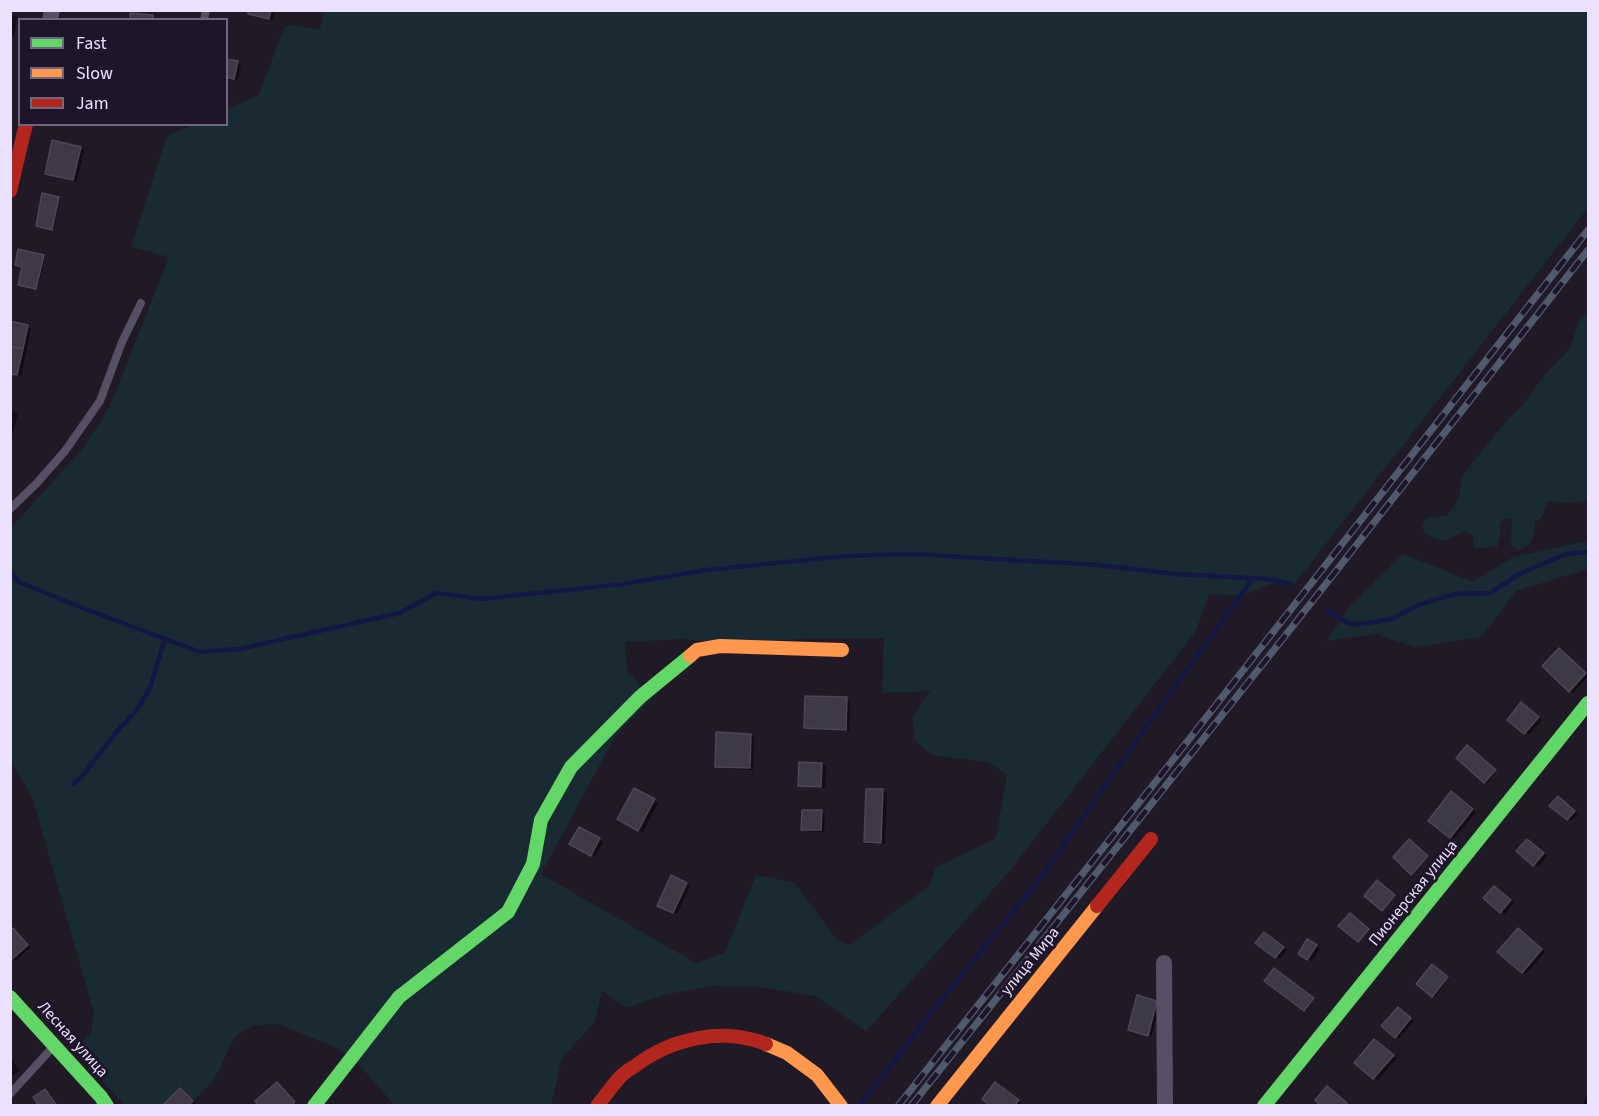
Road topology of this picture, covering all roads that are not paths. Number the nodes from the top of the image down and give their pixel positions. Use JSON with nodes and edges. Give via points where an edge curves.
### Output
{"nodes":[{"id":1,"x":26,"y":126,"type":"edge"},
{"id":2,"x":10,"y":191,"type":"edge"},
{"id":3,"x":141,"y":303,"type":"dead end"},
{"id":4,"x":10,"y":509,"type":"edge"},
{"id":5,"x":842,"y":650,"type":"dead end"},
{"id":6,"x":1588,"y":703,"type":"edge"},
{"id":7,"x":1151,"y":839,"type":"dead end"},
{"id":8,"x":1164,"y":963,"type":"dead end"},
{"id":9,"x":10,"y":998,"type":"edge"},
{"id":10,"x":55,"y":1045,"type":"junction"},
{"id":11,"x":10,"y":1094,"type":"edge"},
{"id":12,"x":107,"y":1106,"type":"edge"},
{"id":13,"x":314,"y":1106,"type":"edge"},
{"id":14,"x":597,"y":1106,"type":"edge"},
{"id":15,"x":841,"y":1106,"type":"edge"},
{"id":16,"x":937,"y":1106,"type":"edge"},
{"id":17,"x":1165,"y":1106,"type":"edge"},
{"id":18,"x":1264,"y":1106,"type":"edge"}],
"edges":[{"from":1,"to":2,"type":"street"},
{"from":3,"to":4,"type":"lane","via":[[100,402],[65,451]]},
{"from":5,"to":13,"type":"street","via":[[720,646],[697,650],[640,697],[571,767],[541,820],[533,864],[508,912],[399,997]]},
{"from":6,"to":18,"type":"street","name":"Пионерская улица"},
{"from":7,"to":16,"type":"street","name":"улица Мира"},
{"from":8,"to":17,"type":"street"},
{"from":9,"to":10,"type":"street","name":"Лесная улица"},
{"from":10,"to":11,"type":"lane"},
{"from":10,"to":12,"type":"street","name":"Лесная улица"},
{"from":14,"to":15,"type":"street","via":[[618,1077],[645,1056],[693,1038],[727,1035],[760,1041],[791,1055],[818,1076]]}]}
